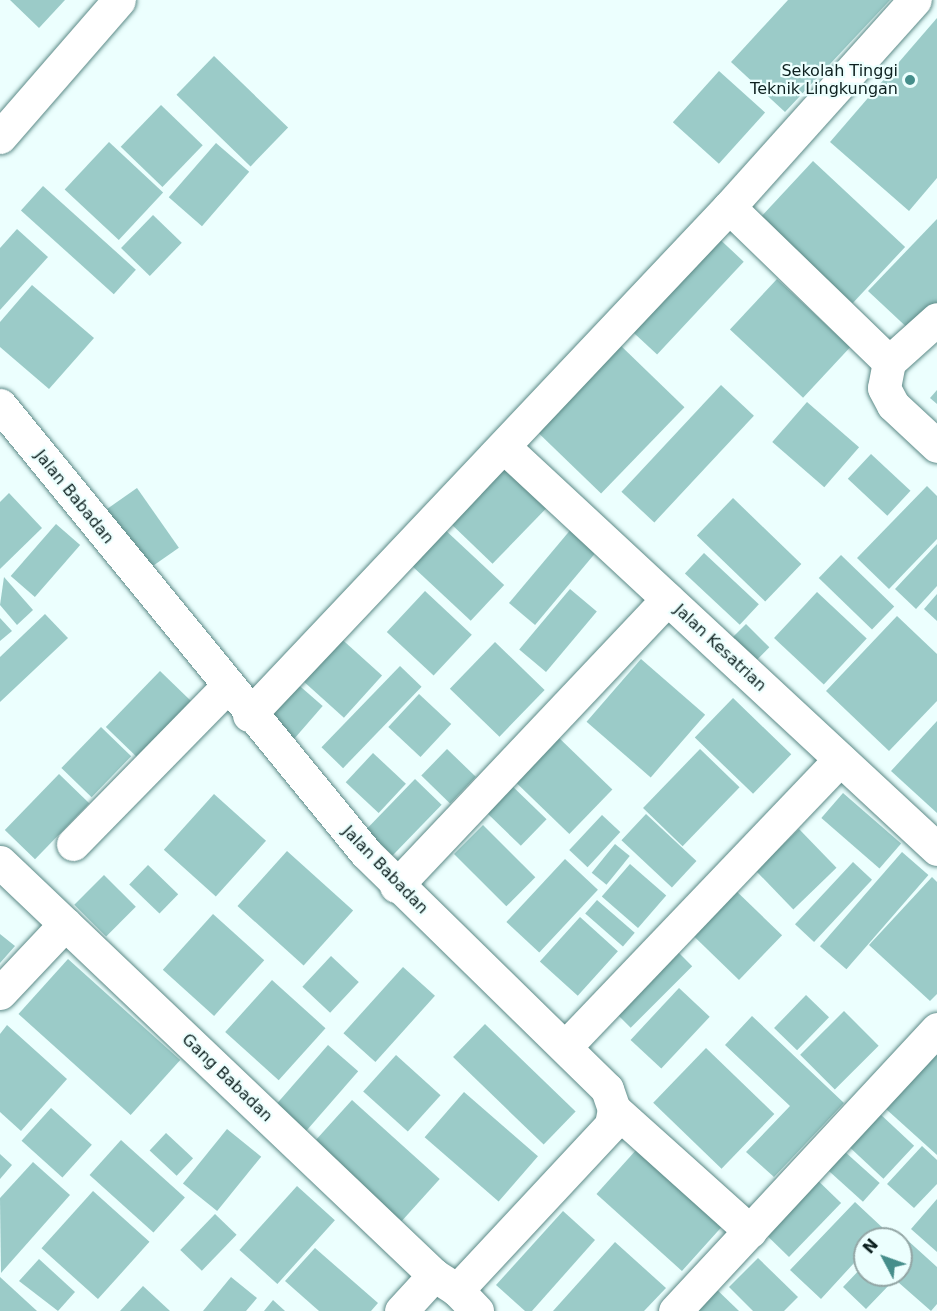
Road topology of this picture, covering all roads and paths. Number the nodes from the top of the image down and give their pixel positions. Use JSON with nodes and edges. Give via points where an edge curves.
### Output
{"nodes":[{"id":1,"x":119,"y":0,"type":"edge"},
{"id":2,"x":915,"y":0,"type":"edge"},
{"id":3,"x":0,"y":137,"type":"edge"},
{"id":4,"x":729,"y":207,"type":"junction"},
{"id":5,"x":937,"y":320,"type":"edge"},
{"id":6,"x":889,"y":362,"type":"junction"},
{"id":7,"x":0,"y":405,"type":"edge"},
{"id":8,"x":937,"y":446,"type":"edge"},
{"id":9,"x":504,"y":447,"type":"junction"},
{"id":10,"x":667,"y":599,"type":"junction"},
{"id":11,"x":227,"y":687,"type":"junction"},
{"id":12,"x":249,"y":716,"type":"junction"},
{"id":13,"x":840,"y":759,"type":"junction"},
{"id":14,"x":73,"y":844,"type":"dead end"},
{"id":15,"x":937,"y":849,"type":"edge"},
{"id":16,"x":0,"y":862,"type":"edge"},
{"id":17,"x":396,"y":886,"type":"junction"},
{"id":18,"x":65,"y":924,"type":"junction"},
{"id":19,"x":0,"y":993,"type":"edge"},
{"id":20,"x":937,"y":1029,"type":"edge"},
{"id":21,"x":567,"y":1045,"type":"junction"},
{"id":22,"x":614,"y":1109,"type":"junction"},
{"id":23,"x":750,"y":1231,"type":"junction"},
{"id":24,"x":456,"y":1292,"type":"edge"},
{"id":25,"x":401,"y":1311,"type":"edge"},
{"id":26,"x":675,"y":1311,"type":"edge"}],
"edges":[{"from":1,"to":3,"type":"street"},
{"from":2,"to":4,"type":"street"},
{"from":4,"to":6,"type":"street"},
{"from":4,"to":9,"type":"street"},
{"from":5,"to":6,"type":"street"},
{"from":6,"to":8,"type":"street","via":[[884,388],[892,405]]},
{"from":7,"to":11,"type":"street","name":"Jalan Babadan"},
{"from":9,"to":10,"type":"street","name":"Jalan Kesatrian"},
{"from":9,"to":12,"type":"street"},
{"from":10,"to":13,"type":"street","name":"Jalan Kesatrian"},
{"from":10,"to":17,"type":"street"},
{"from":11,"to":12,"type":"street","name":"Jalan Babadan"},
{"from":11,"to":14,"type":"street"},
{"from":12,"to":17,"type":"street","name":"Jalan Babadan"},
{"from":13,"to":15,"type":"street","name":"Jalan Kesatrian"},
{"from":13,"to":21,"type":"street"},
{"from":16,"to":18,"type":"street","name":"Gang Babadan"},
{"from":17,"to":21,"type":"street","name":"Jalan Babadan"},
{"from":18,"to":19,"type":"street"},
{"from":18,"to":24,"type":"street","name":"Gang Babadan"},
{"from":20,"to":23,"type":"street"},
{"from":21,"to":22,"type":"street","name":"Jalan Babadan","via":[[607,1089]]},
{"from":22,"to":23,"type":"street"},
{"from":22,"to":24,"type":"street","via":[[611,1125]]},
{"from":23,"to":26,"type":"street"},
{"from":24,"to":25,"type":"street"}]}
